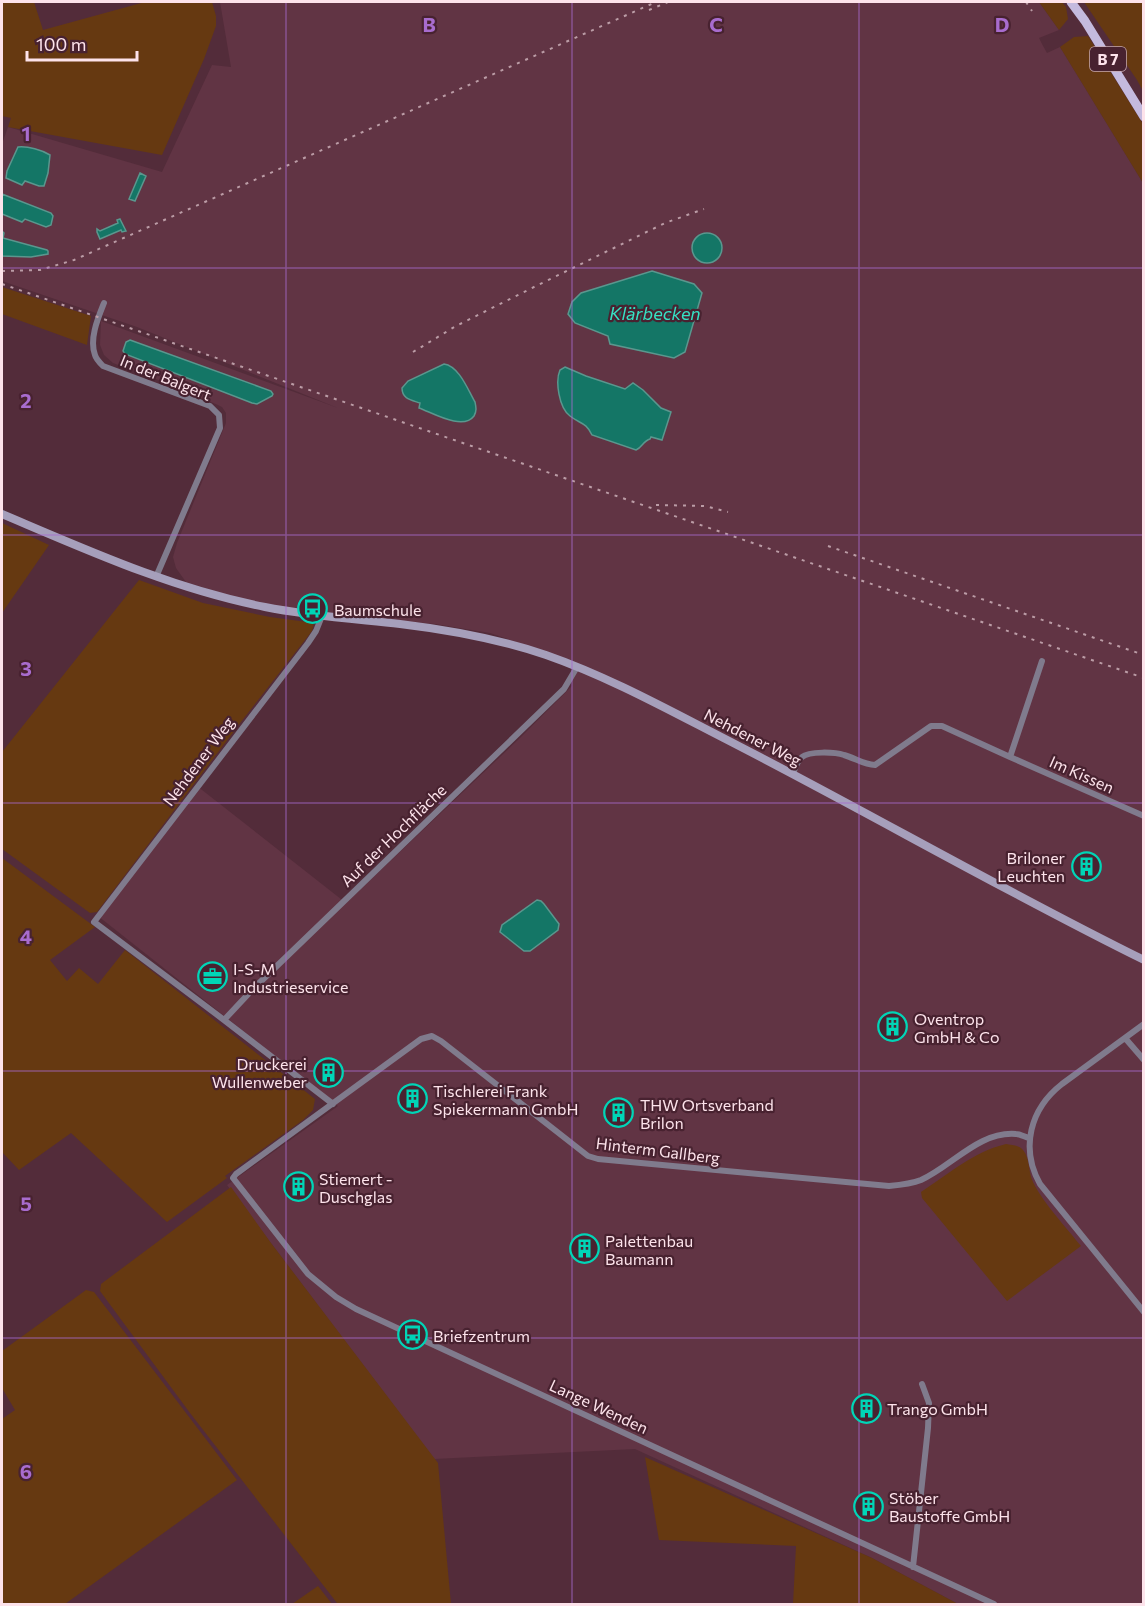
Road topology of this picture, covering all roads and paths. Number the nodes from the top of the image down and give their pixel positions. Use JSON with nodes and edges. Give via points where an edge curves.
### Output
{"nodes":[{"id":1,"x":1071,"y":2,"type":"edge"},
{"id":2,"x":1143,"y":117,"type":"edge"},
{"id":3,"x":104,"y":303,"type":"dead end"},
{"id":4,"x":2,"y":514,"type":"edge"},
{"id":5,"x":156,"y":578,"type":"junction"},
{"id":6,"x":322,"y":616,"type":"junction"},
{"id":7,"x":1042,"y":661,"type":"dead end"},
{"id":8,"x":577,"y":667,"type":"junction"},
{"id":9,"x":1010,"y":757,"type":"junction"},
{"id":10,"x":793,"y":774,"type":"junction"},
{"id":11,"x":1143,"y":816,"type":"edge"},
{"id":12,"x":1143,"y":960,"type":"edge"},
{"id":13,"x":224,"y":1020,"type":"junction"},
{"id":14,"x":1143,"y":1024,"type":"edge"},
{"id":15,"x":1125,"y":1038,"type":"junction"},
{"id":16,"x":1143,"y":1060,"type":"edge"},
{"id":17,"x":333,"y":1104,"type":"junction"},
{"id":18,"x":1029,"y":1138,"type":"junction"},
{"id":19,"x":1143,"y":1312,"type":"edge"},
{"id":20,"x":922,"y":1384,"type":"dead end"},
{"id":21,"x":914,"y":1567,"type":"junction"},
{"id":22,"x":994,"y":1605,"type":"edge"}],
"edges":[{"from":1,"to":2,"type":"main road","number":"B 7"},
{"from":3,"to":5,"type":"street","name":"In der Balgert","via":[[92,345],[103,366],[210,406],[219,416],[220,428]]},
{"from":4,"to":5,"type":"street","name":"Nehdener Weg"},
{"from":5,"to":6,"type":"street","name":"Nehdener Weg","via":[[241,602]]},
{"from":6,"to":8,"type":"street","name":"Nehdener Weg","via":[[461,633]]},
{"from":6,"to":13,"type":"street","name":"Nehdener Weg","via":[[308,643],[94,922]]},
{"from":7,"to":9,"type":"street"},
{"from":8,"to":10,"type":"street","name":"Nehdener Weg"},
{"from":8,"to":13,"type":"street","name":"Auf der Hochfläche","via":[[564,689]]},
{"from":9,"to":10,"type":"street","name":"Im Kissen","via":[[942,726],[931,726],[875,765],[842,754],[810,753],[801,757]]},
{"from":9,"to":11,"type":"street","name":"Im Kissen"},
{"from":10,"to":12,"type":"street","name":"Nehdener Weg"},
{"from":13,"to":17,"type":"street"},
{"from":14,"to":15,"type":"street"},
{"from":15,"to":16,"type":"street"},
{"from":15,"to":18,"type":"street","via":[[1051,1093],[1035,1116]]},
{"from":17,"to":18,"type":"street","name":"Hinterm Gallberg","via":[[421,1039],[432,1036],[588,1156],[598,1159],[889,1186],[920,1181],[984,1141],[1016,1134]]},
{"from":17,"to":21,"type":"street","name":"Lange Wenden","via":[[232,1179],[308,1274],[336,1297]]},
{"from":18,"to":19,"type":"street","via":[[1032,1164],[1040,1184]]},
{"from":20,"to":21,"type":"street","via":[[929,1403],[928,1428]]},
{"from":21,"to":22,"type":"street","name":"Lange Wenden"}]}
